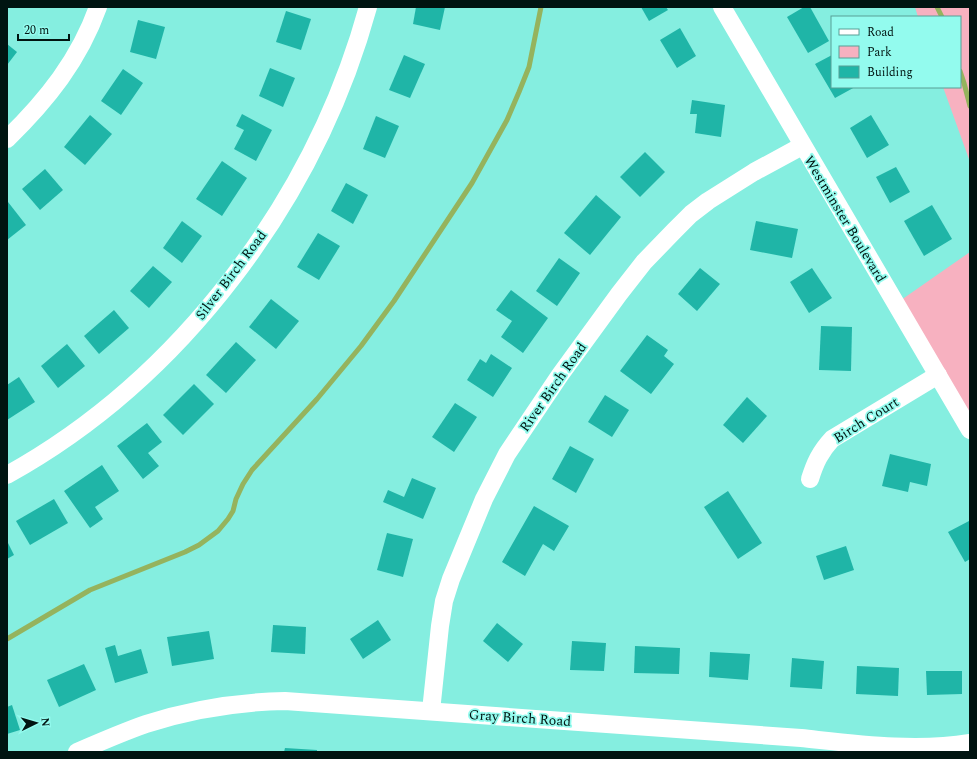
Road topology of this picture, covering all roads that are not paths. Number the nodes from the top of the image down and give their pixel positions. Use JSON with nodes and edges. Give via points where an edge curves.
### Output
{"nodes":[{"id":1,"x":98,"y":7,"type":"edge"},
{"id":2,"x":368,"y":7,"type":"edge"},
{"id":3,"x":722,"y":7,"type":"edge"},
{"id":4,"x":7,"y":139,"type":"edge"},
{"id":5,"x":802,"y":146,"type":"junction"},
{"id":6,"x":938,"y":374,"type":"junction"},
{"id":7,"x":970,"y":430,"type":"edge"},
{"id":8,"x":7,"y":475,"type":"edge"},
{"id":9,"x":810,"y":479,"type":"dead end"},
{"id":10,"x":431,"y":711,"type":"junction"},
{"id":11,"x":970,"y":743,"type":"edge"},
{"id":12,"x":800,"y":745,"type":"edge"},
{"id":13,"x":77,"y":752,"type":"edge"}],
"edges":[{"from":1,"to":4,"type":"street","via":[[82,43],[60,79],[46,98]]},
{"from":2,"to":8,"type":"street","name":"Silver Birch Road","via":[[342,83],[309,158],[271,223],[229,282],[198,320],[118,399],[46,452]]},
{"from":3,"to":5,"type":"street","name":"Westminster Boulevard"},
{"from":5,"to":6,"type":"street","name":"Westminster Boulevard"},
{"from":5,"to":10,"type":"street","name":"River Birch Road","via":[[708,200],[674,230],[619,294],[507,454],[484,499],[444,601]]},
{"from":6,"to":7,"type":"street","name":"Westminster Boulevard"},
{"from":6,"to":9,"type":"street","name":"Birch Court","via":[[832,439],[815,462]]},
{"from":10,"to":12,"type":"street","name":"Gray Birch Road"},
{"from":10,"to":13,"type":"street","name":"Gray Birch Road","via":[[285,701],[225,705],[145,724]]},
{"from":11,"to":12,"type":"street","name":"Gray Birch Road"}]}
